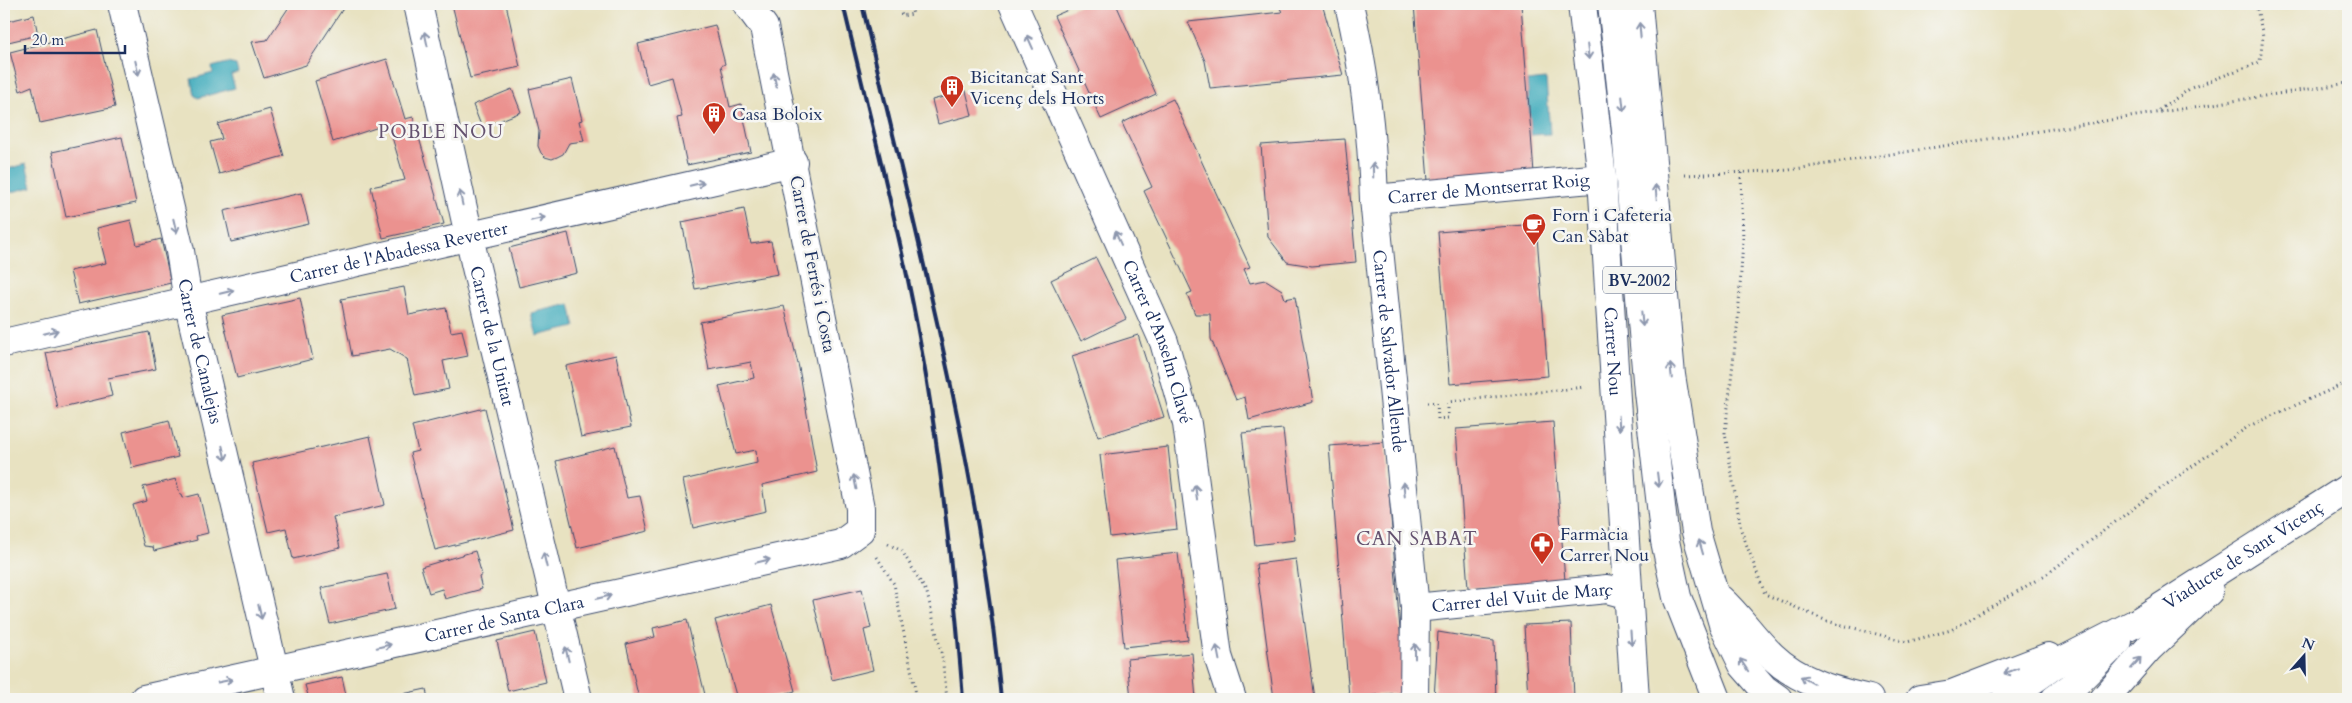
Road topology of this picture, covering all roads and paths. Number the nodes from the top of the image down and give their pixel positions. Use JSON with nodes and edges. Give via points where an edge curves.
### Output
{"nodes":[{"id":1,"x":122,"y":4,"type":"edge"},
{"id":2,"x":418,"y":4,"type":"edge"},
{"id":3,"x":747,"y":4,"type":"edge"},
{"id":4,"x":899,"y":4,"type":"edge"},
{"id":5,"x":910,"y":4,"type":"edge"},
{"id":6,"x":1013,"y":4,"type":"edge"},
{"id":7,"x":1349,"y":4,"type":"edge"},
{"id":8,"x":1582,"y":4,"type":"edge"},
{"id":9,"x":1612,"y":4,"type":"edge"},
{"id":10,"x":1638,"y":4,"type":"edge"},
{"id":11,"x":2256,"y":4,"type":"edge"},
{"id":12,"x":2348,"y":83,"type":"edge"},
{"id":13,"x":2157,"y":112,"type":"junction"},
{"id":14,"x":793,"y":162,"type":"junction"},
{"id":15,"x":1741,"y":172,"type":"junction"},
{"id":16,"x":1602,"y":178,"type":"junction"},
{"id":17,"x":1655,"y":178,"type":"junction"},
{"id":18,"x":1374,"y":199,"type":"junction"},
{"id":19,"x":470,"y":234,"type":"junction"},
{"id":20,"x":188,"y":301,"type":"junction"},
{"id":21,"x":4,"y":342,"type":"edge"},
{"id":22,"x":2348,"y":382,"type":"edge"},
{"id":23,"x":1616,"y":384,"type":"junction"},
{"id":24,"x":1428,"y":403,"type":"dead end"},
{"id":25,"x":2348,"y":488,"type":"edge"},
{"id":26,"x":860,"y":530,"type":"junction"},
{"id":27,"x":2256,"y":546,"type":"junction"},
{"id":28,"x":1715,"y":594,"type":"junction"},
{"id":29,"x":1629,"y":595,"type":"junction"},
{"id":30,"x":557,"y":608,"type":"junction"},
{"id":31,"x":1415,"y":608,"type":"junction"},
{"id":32,"x":2138,"y":622,"type":"junction"},
{"id":33,"x":274,"y":671,"type":"junction"},
{"id":34,"x":144,"y":699,"type":"edge"},
{"id":35,"x":281,"y":699,"type":"edge"},
{"id":36,"x":578,"y":699,"type":"edge"},
{"id":37,"x":917,"y":699,"type":"edge"},
{"id":38,"x":947,"y":699,"type":"edge"},
{"id":39,"x":1232,"y":699,"type":"edge"},
{"id":40,"x":1414,"y":699,"type":"edge"},
{"id":41,"x":1635,"y":699,"type":"edge"},
{"id":42,"x":1717,"y":699,"type":"edge"},
{"id":43,"x":1778,"y":699,"type":"edge"},
{"id":44,"x":1870,"y":699,"type":"edge"},
{"id":45,"x":1920,"y":699,"type":"edge"},
{"id":46,"x":2006,"y":699,"type":"edge"},
{"id":47,"x":2055,"y":699,"type":"edge"},
{"id":48,"x":2104,"y":699,"type":"edge"}],
"edges":[{"from":1,"to":20,"type":"street","name":"Carrer de Canalejas","one_way":true,"via":[[184,268]]},
{"from":19,"to":2,"type":"street","name":"Carrer de la Unitat","one_way":true},
{"from":14,"to":3,"type":"street","name":"Carrer de Ferrés i Costa","one_way":true,"via":[[764,27]]},
{"from":4,"to":5,"type":"path","via":[[902,16],[913,14]]},
{"from":39,"to":6,"type":"street","name":"Carrer d'Anselm Clavé","one_way":true,"via":[[1218,656],[1187,424],[1164,342]]},
{"from":18,"to":7,"type":"street","name":"Carrer de Salvador Allende","one_way":true,"via":[[1365,91]]},
{"from":8,"to":16,"type":"street","name":"Carrer Nou","one_way":true},
{"from":9,"to":42,"type":"street","number":"BV-2002","one_way":true,"via":[[1665,540],[1678,597]]},
{"from":17,"to":10,"type":"street","number":"BV-2002","one_way":true},
{"from":11,"to":13,"type":"path","via":[[2263,36],[2260,62],[2191,88]]},
{"from":12,"to":13,"type":"path"},
{"from":13,"to":15,"type":"path","via":[[1789,170]]},
{"from":19,"to":14,"type":"street","name":"Carrer de l'Abadessa Reverter","one_way":true},
{"from":26,"to":14,"type":"street","name":"Carrer de Ferrés i Costa","one_way":true,"via":[[860,508]]},
{"from":15,"to":17,"type":"path"},
{"from":15,"to":22,"type":"path","via":[[1743,240],[1725,433],[1742,530],[1765,594],[1827,621],[1907,642],[1951,630],[2047,574],[2249,426]]},
{"from":16,"to":18,"type":"street","name":"Carrer de Montserrat Roig"},
{"from":16,"to":23,"type":"street","name":"Carrer Nou"},
{"from":28,"to":17,"type":"street","number":"BV-2002","one_way":true,"via":[[1696,532],[1671,375]]},
{"from":31,"to":18,"type":"street","name":"Carrer de Salvador Allende","one_way":true},
{"from":20,"to":19,"type":"street","name":"Carrer de l'Abadessa Reverter","one_way":true},
{"from":30,"to":19,"type":"street","name":"Carrer de la Unitat","one_way":true},
{"from":21,"to":20,"type":"street","name":"Carrer de l'Abadessa Reverter","one_way":true},
{"from":20,"to":33,"type":"street","name":"Carrer de Canalejas","one_way":true},
{"from":23,"to":24,"type":"path","via":[[1448,402],[1448,418],[1438,419],[1438,403]]},
{"from":23,"to":29,"type":"street","name":"Carrer Nou","one_way":true},
{"from":25,"to":27,"type":"street","name":"Viaducte de Sant Vicenç"},
{"from":30,"to":26,"type":"street","name":"Carrer de Santa Clara","one_way":true,"via":[[841,544]]},
{"from":26,"to":37,"type":"path","via":[[894,584]]},
{"from":26,"to":38,"type":"path","via":[[902,551],[927,593],[942,656]]},
{"from":27,"to":32,"type":"street","name":"Viaducte de Sant Vicenç"},
{"from":48,"to":27,"type":"street","one_way":true,"via":[[2149,648]]},
{"from":43,"to":28,"type":"street","number":"BV-2002","one_way":true,"via":[[1764,689],[1743,665],[1723,624]]},
{"from":44,"to":28,"type":"street","one_way":true,"via":[[1815,684],[1791,671],[1772,656]]},
{"from":29,"to":31,"type":"street","name":"Carrer del Vuit de Març","via":[[1607,589]]},
{"from":29,"to":41,"type":"street","name":"Carrer Nou","one_way":true},
{"from":33,"to":30,"type":"street","name":"Carrer de Santa Clara","one_way":true},
{"from":36,"to":30,"type":"street","name":"Carrer de la Unitat","one_way":true},
{"from":40,"to":31,"type":"street","name":"Carrer de Salvador Allende","one_way":true},
{"from":32,"to":45,"type":"street","one_way":true,"via":[[1952,694]]},
{"from":32,"to":46,"type":"street","name":"Viaducte de Sant Vicenç","via":[[2054,665]]},
{"from":32,"to":47,"type":"street","name":"Viaducte de Sant Vicenç","via":[[2073,686]]},
{"from":34,"to":33,"type":"street","name":"Carrer de Santa Clara","one_way":true},
{"from":33,"to":35,"type":"street","name":"Carrer de Canalejas"}]}
